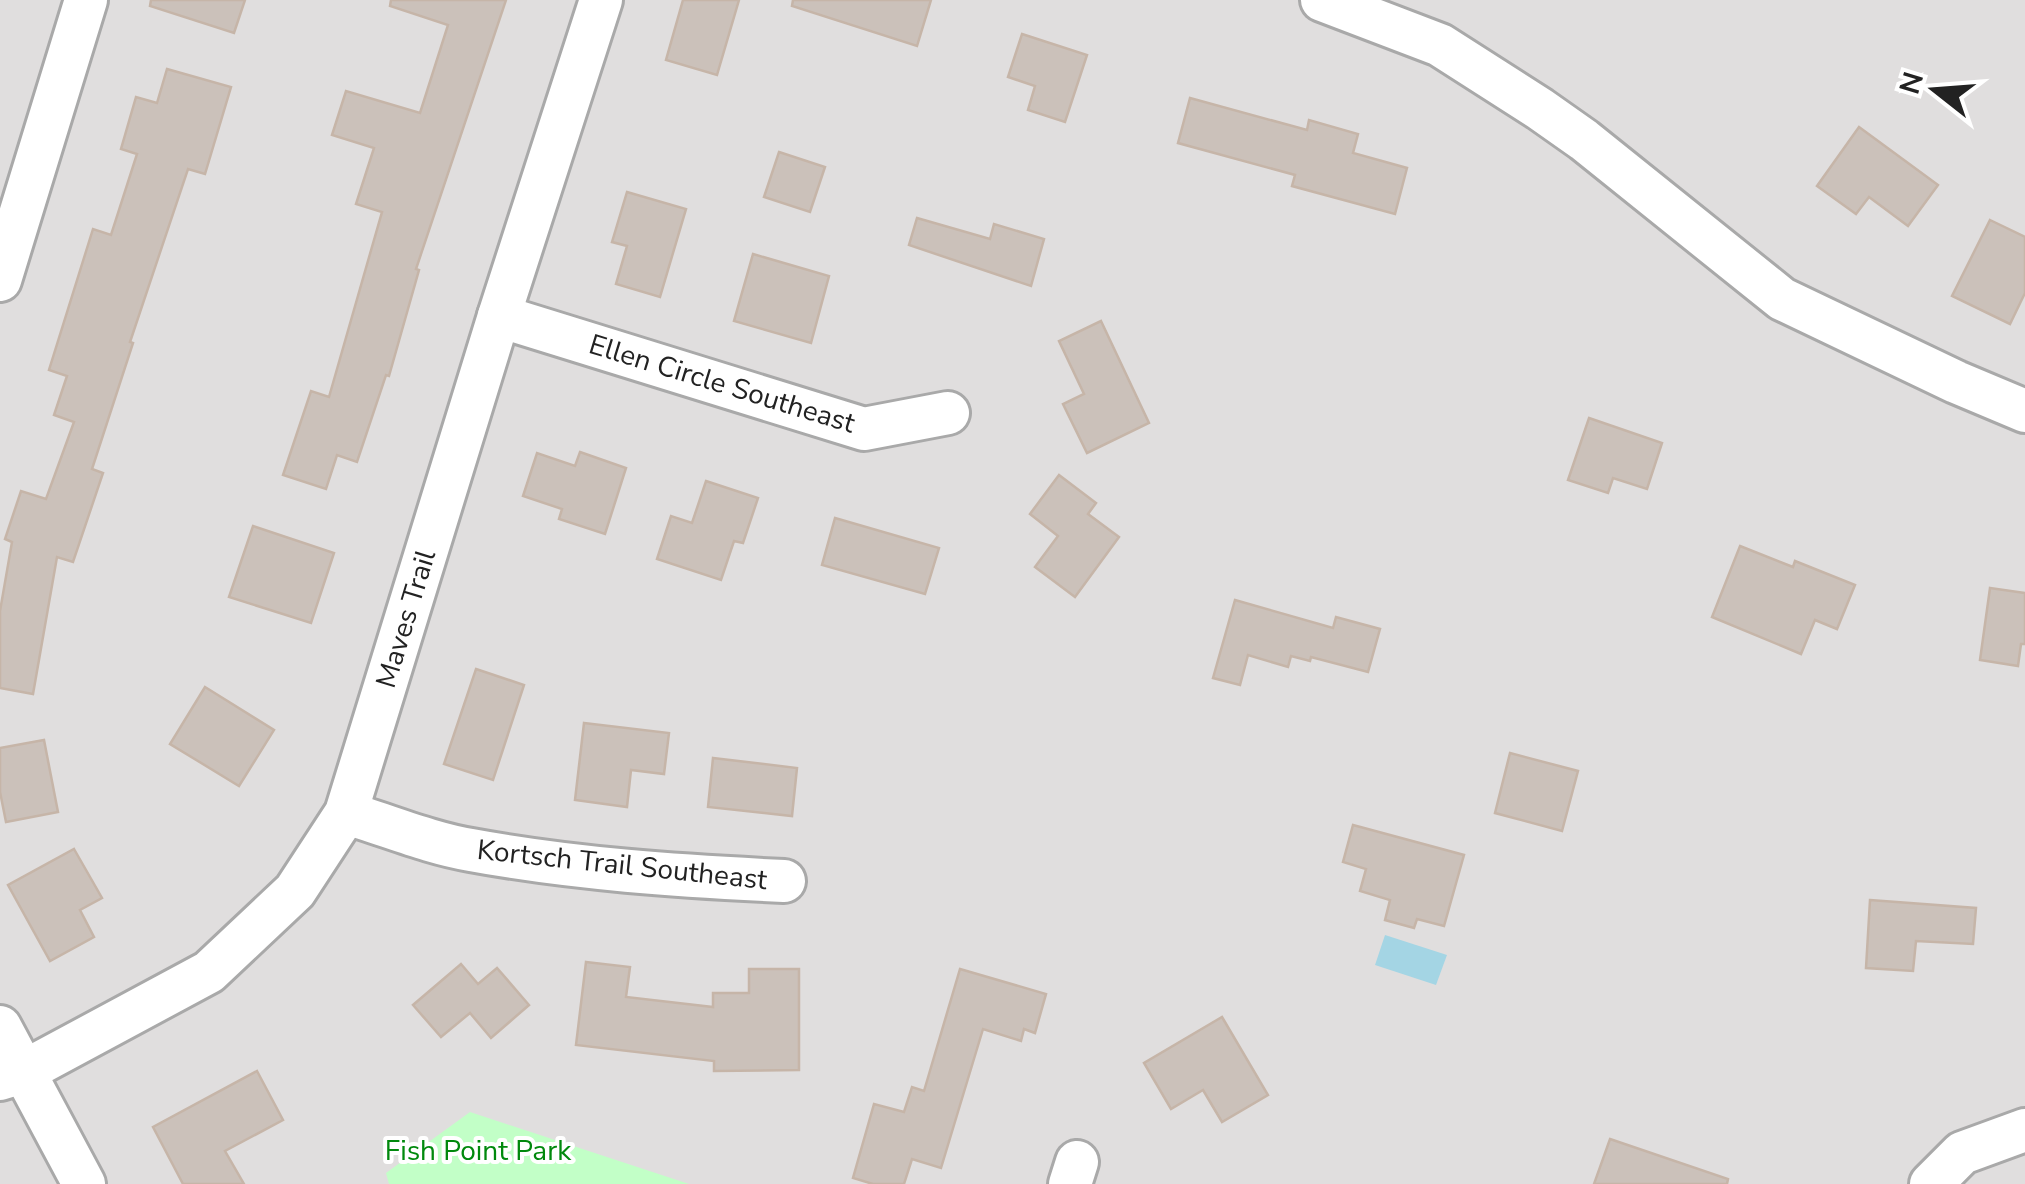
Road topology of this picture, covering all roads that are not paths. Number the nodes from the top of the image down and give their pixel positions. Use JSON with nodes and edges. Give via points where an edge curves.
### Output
{"nodes":[{"id":1,"x":86,"y":0,"type":"edge"},
{"id":2,"x":601,"y":0,"type":"edge"},
{"id":3,"x":1322,"y":0,"type":"edge"},
{"id":4,"x":0,"y":280,"type":"edge"},
{"id":5,"x":499,"y":316,"type":"junction"},
{"id":6,"x":2025,"y":411,"type":"edge"},
{"id":7,"x":948,"y":413,"type":"dead end"},
{"id":8,"x":346,"y":813,"type":"junction"},
{"id":9,"x":784,"y":881,"type":"dead end"},
{"id":10,"x":0,"y":1027,"type":"edge"},
{"id":11,"x":12,"y":1076,"type":"edge"},
{"id":12,"x":2025,"y":1130,"type":"edge"},
{"id":13,"x":84,"y":1184,"type":"edge"},
{"id":14,"x":1931,"y":1184,"type":"edge"}],
"edges":[{"from":1,"to":4,"type":"street"},
{"from":2,"to":5,"type":"street","name":"Maves Trail"},
{"from":3,"to":6,"type":"street","via":[[1440,45],[1584,140],[1782,299]]},
{"from":5,"to":7,"type":"street","name":"Ellen Circle Southeast","via":[[864,429]]},
{"from":5,"to":8,"type":"street","name":"Maves Trail"},
{"from":8,"to":9,"type":"street","name":"Kortsch Trail Southeast","via":[[468,850],[577,866]]},
{"from":8,"to":11,"type":"street","name":"Maves Trail","via":[[295,891],[209,972]]},
{"from":10,"to":11,"type":"street"},
{"from":11,"to":13,"type":"street"},
{"from":12,"to":14,"type":"street","via":[[1962,1152]]}]}
